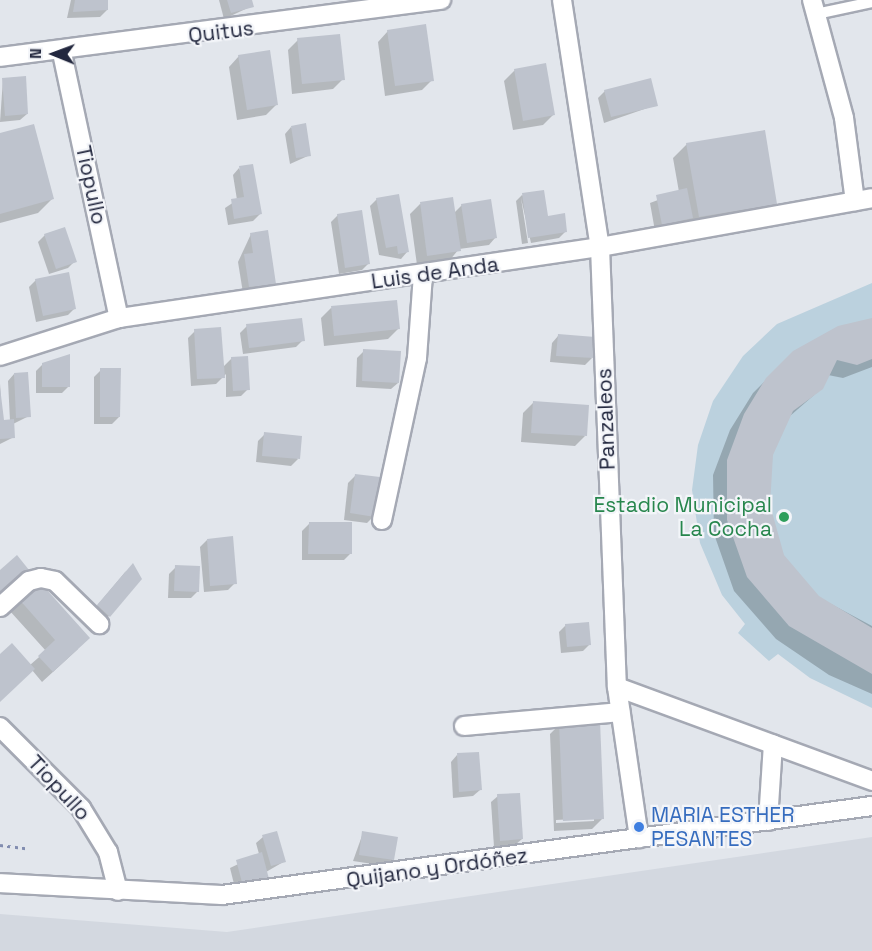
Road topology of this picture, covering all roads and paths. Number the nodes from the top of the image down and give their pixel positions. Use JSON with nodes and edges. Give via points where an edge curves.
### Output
{"nodes":[{"id":1,"x":441,"y":0,"type":"edge"},
{"id":2,"x":562,"y":0,"type":"edge"},
{"id":3,"x":872,"y":2,"type":"edge"},
{"id":4,"x":814,"y":7,"type":"edge"},
{"id":5,"x":62,"y":52,"type":"junction"},
{"id":6,"x":0,"y":57,"type":"edge"},
{"id":7,"x":864,"y":200,"type":"edge"},
{"id":8,"x":600,"y":247,"type":"junction"},
{"id":9,"x":423,"y":275,"type":"junction"},
{"id":10,"x":119,"y":318,"type":"junction"},
{"id":11,"x":0,"y":356,"type":"edge"},
{"id":12,"x":382,"y":519,"type":"dead end"},
{"id":13,"x":0,"y":607,"type":"edge"},
{"id":14,"x":99,"y":624,"type":"dead end"},
{"id":15,"x":617,"y":687,"type":"junction"},
{"id":16,"x":620,"y":712,"type":"junction"},
{"id":17,"x":464,"y":726,"type":"dead end"},
{"id":18,"x":0,"y":727,"type":"edge"},
{"id":19,"x":773,"y":744,"type":"junction"},
{"id":20,"x":872,"y":781,"type":"edge"},
{"id":21,"x":872,"y":806,"type":"edge"},
{"id":22,"x":768,"y":821,"type":"junction"},
{"id":23,"x":639,"y":838,"type":"junction"},
{"id":24,"x":0,"y":845,"type":"edge"},
{"id":25,"x":26,"y":848,"type":"dead end"},
{"id":26,"x":0,"y":883,"type":"edge"},
{"id":27,"x":118,"y":891,"type":"junction"}],
"edges":[{"from":1,"to":5,"type":"street","name":"Quitus"},
{"from":2,"to":8,"type":"street","name":"Panzaleos"},
{"from":3,"to":4,"type":"lane"},
{"from":4,"to":7,"type":"street"},
{"from":5,"to":6,"type":"street","name":"Quitus"},
{"from":5,"to":10,"type":"street","name":"Tiopullo"},
{"from":7,"to":8,"type":"street","name":"Luis de Anda"},
{"from":8,"to":9,"type":"street","name":"Luis de Anda"},
{"from":8,"to":15,"type":"street","name":"Panzaleos"},
{"from":9,"to":10,"type":"street","name":"Luis de Anda"},
{"from":9,"to":12,"type":"street","via":[[417,358]]},
{"from":10,"to":11,"type":"street","name":"Luis de Anda"},
{"from":13,"to":14,"type":"street","via":[[29,580],[41,578],[55,581]]},
{"from":15,"to":16,"type":"street","name":"Panzaleos"},
{"from":15,"to":19,"type":"street"},
{"from":16,"to":17,"type":"street"},
{"from":16,"to":23,"type":"street","name":"Panzaleos"},
{"from":18,"to":27,"type":"street","name":"Tiopullo","via":[[81,808],[108,852]]},
{"from":19,"to":20,"type":"street"},
{"from":19,"to":22,"type":"street"},
{"from":21,"to":22,"type":"street","name":"Quijano y Ordóñez"},
{"from":22,"to":23,"type":"street","name":"Quijano y Ordóñez"},
{"from":23,"to":27,"type":"street","name":"Quijano y Ordóñez","via":[[232,894]]},
{"from":24,"to":25,"type":"path"},
{"from":26,"to":27,"type":"street","name":"Quijano y Ordóñez"}]}
